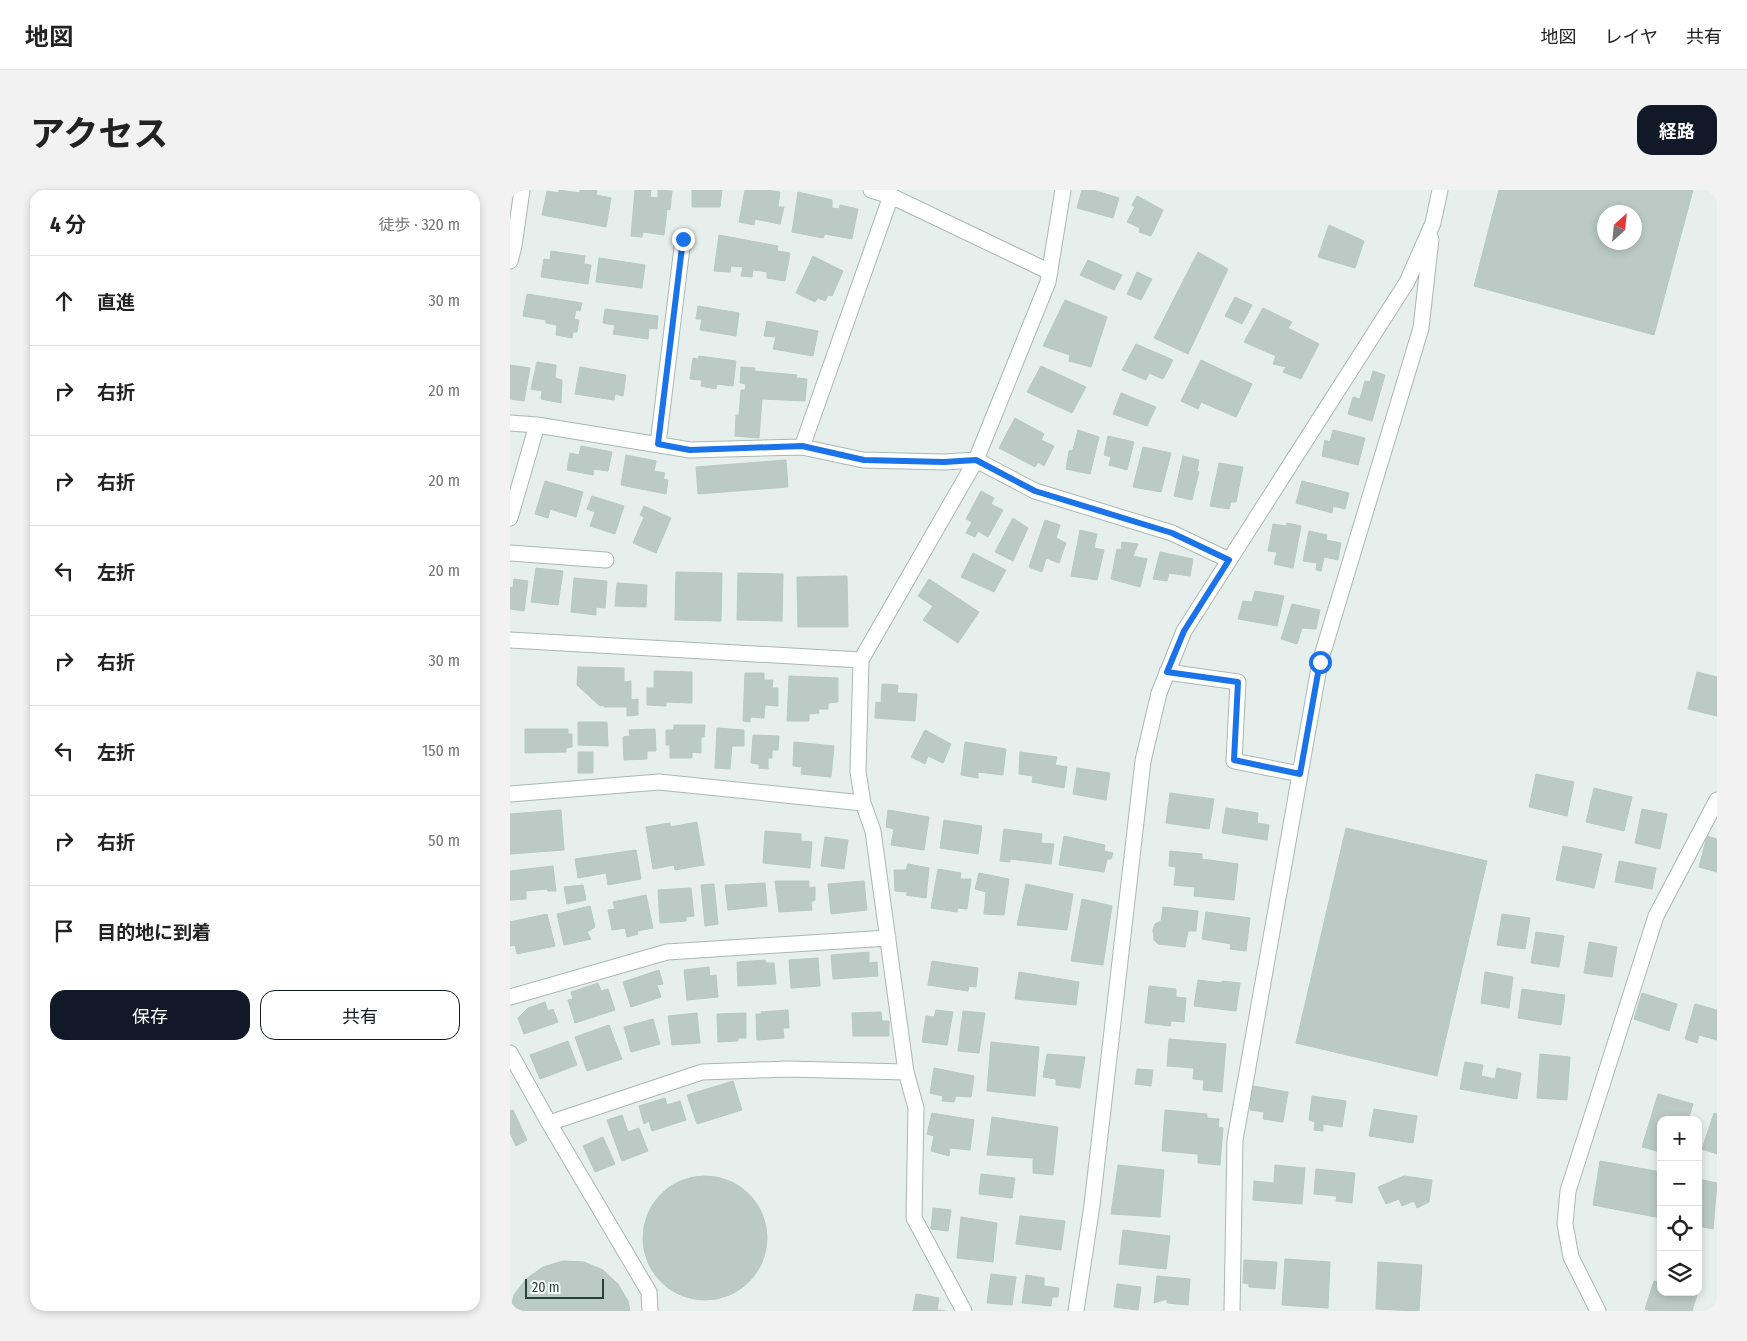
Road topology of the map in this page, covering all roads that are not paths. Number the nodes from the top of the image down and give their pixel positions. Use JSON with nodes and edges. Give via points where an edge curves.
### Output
{"nodes":[{"id":1,"x":522,"y":190,"type":"edge"},
{"id":2,"x":870,"y":190,"type":"edge"},
{"id":3,"x":1063,"y":190,"type":"edge"},
{"id":4,"x":1440,"y":190,"type":"edge"},
{"id":5,"x":891,"y":196,"type":"junction"},
{"id":6,"x":1433,"y":223,"type":"junction"},
{"id":7,"x":683,"y":239,"type":"dead end"},
{"id":8,"x":510,"y":261,"type":"edge"},
{"id":9,"x":1050,"y":272,"type":"junction"},
{"id":10,"x":510,"y":423,"type":"edge"},
{"id":11,"x":537,"y":425,"type":"junction"},
{"id":12,"x":658,"y":444,"type":"junction"},
{"id":13,"x":802,"y":446,"type":"junction"},
{"id":14,"x":976,"y":460,"type":"junction"},
{"id":15,"x":510,"y":518,"type":"edge"},
{"id":16,"x":510,"y":553,"type":"edge"},
{"id":17,"x":606,"y":560,"type":"dead end"},
{"id":18,"x":1229,"y":560,"type":"junction"},
{"id":19,"x":510,"y":640,"type":"edge"},
{"id":20,"x":861,"y":660,"type":"junction"},
{"id":21,"x":1167,"y":672,"type":"junction"},
{"id":22,"x":1300,"y":774,"type":"junction"},
{"id":23,"x":510,"y":794,"type":"edge"},
{"id":24,"x":1717,"y":800,"type":"edge"},
{"id":25,"x":862,"y":803,"type":"junction"},
{"id":26,"x":888,"y":938,"type":"junction"},
{"id":27,"x":510,"y":997,"type":"edge"},
{"id":28,"x":510,"y":1053,"type":"edge"},
{"id":29,"x":906,"y":1072,"type":"junction"},
{"id":30,"x":549,"y":1124,"type":"junction"},
{"id":31,"x":650,"y":1311,"type":"edge"},
{"id":32,"x":964,"y":1311,"type":"edge"},
{"id":33,"x":1076,"y":1311,"type":"edge"},
{"id":34,"x":1232,"y":1311,"type":"edge"},
{"id":35,"x":1598,"y":1311,"type":"edge"}],
"edges":[{"from":1,"to":8,"type":"street"},
{"from":2,"to":5,"type":"street"},
{"from":3,"to":9,"type":"street"},
{"from":4,"to":6,"type":"street"},
{"from":5,"to":9,"type":"street"},
{"from":5,"to":13,"type":"street"},
{"from":6,"to":18,"type":"street","via":[[1407,282]]},
{"from":6,"to":22,"type":"street","via":[[1421,328],[1320,662]]},
{"from":7,"to":12,"type":"street"},
{"from":9,"to":14,"type":"street"},
{"from":10,"to":11,"type":"street"},
{"from":11,"to":12,"type":"street"},
{"from":11,"to":15,"type":"street"},
{"from":12,"to":13,"type":"street","via":[[690,450]]},
{"from":13,"to":14,"type":"street","via":[[864,460]]},
{"from":14,"to":18,"type":"street","via":[[1035,491],[1172,533]]},
{"from":14,"to":20,"type":"street"},
{"from":16,"to":17,"type":"street"},
{"from":18,"to":21,"type":"street","via":[[1184,631]]},
{"from":19,"to":20,"type":"street"},
{"from":20,"to":25,"type":"street","via":[[858,772]]},
{"from":21,"to":22,"type":"street","via":[[1238,682],[1234,760]]},
{"from":21,"to":33,"type":"street","via":[[1144,761],[1092,1205]]},
{"from":22,"to":34,"type":"street","via":[[1236,1140]]},
{"from":23,"to":25,"type":"street","via":[[659,782]]},
{"from":24,"to":35,"type":"street","via":[[1656,916],[1568,1192],[1565,1224],[1571,1257]]},
{"from":25,"to":26,"type":"street","via":[[873,831]]},
{"from":26,"to":27,"type":"street","via":[[667,952]]},
{"from":26,"to":29,"type":"street"},
{"from":28,"to":30,"type":"street"},
{"from":29,"to":30,"type":"street","via":[[787,1069],[702,1072]]},
{"from":29,"to":32,"type":"street","via":[[916,1108],[914,1218]]},
{"from":30,"to":31,"type":"street","via":[[649,1292]]}]}
